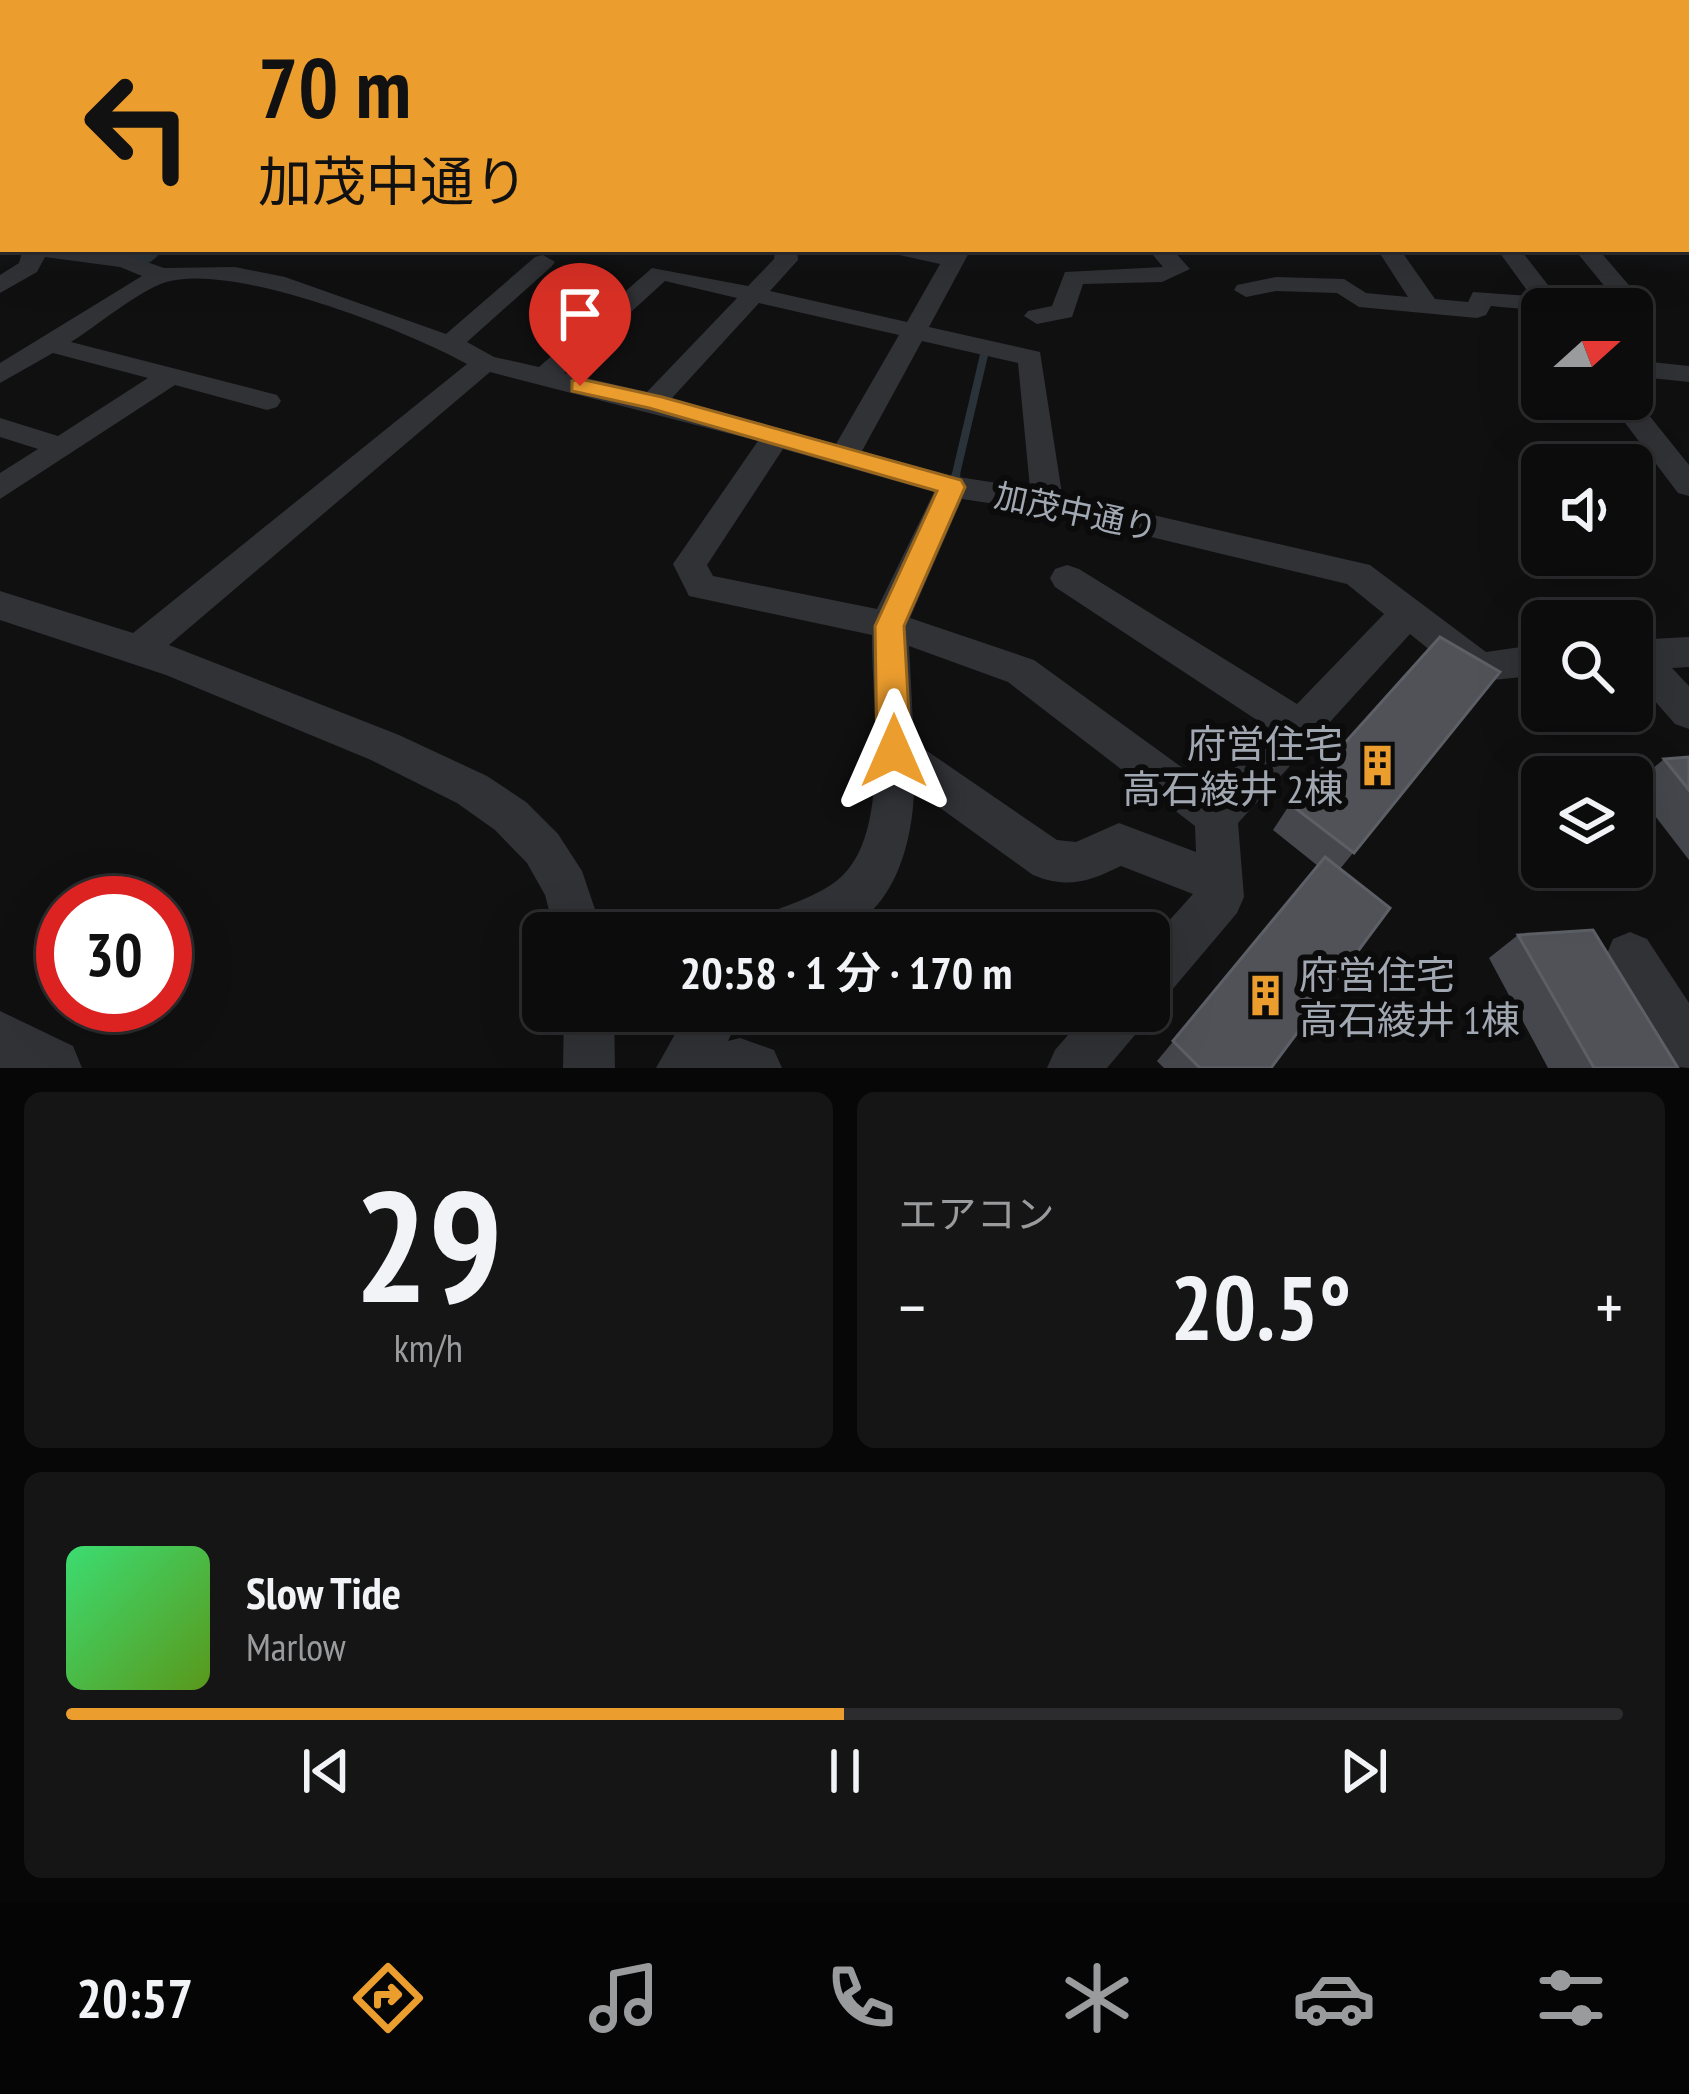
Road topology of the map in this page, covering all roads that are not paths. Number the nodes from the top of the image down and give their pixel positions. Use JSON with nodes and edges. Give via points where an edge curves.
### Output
{"nodes":[{"id":1,"x":34,"y":252,"type":"edge"},
{"id":2,"x":51,"y":252,"type":"edge"},
{"id":3,"x":786,"y":252,"type":"edge"},
{"id":4,"x":1162,"y":252,"type":"edge"},
{"id":5,"x":1390,"y":252,"type":"edge"},
{"id":6,"x":1510,"y":252,"type":"edge"},
{"id":7,"x":957,"y":255,"type":"edge"},
{"id":8,"x":1601,"y":258,"type":"edge"},
{"id":9,"x":554,"y":260,"type":"dead end"},
{"id":10,"x":160,"y":275,"type":"junction"},
{"id":11,"x":0,"y":286,"type":"edge"},
{"id":12,"x":1538,"y":288,"type":"edge"},
{"id":13,"x":1622,"y":288,"type":"edge"},
{"id":14,"x":1246,"y":290,"type":"dead end"},
{"id":15,"x":757,"y":293,"type":"junction"},
{"id":16,"x":1521,"y":301,"type":"edge"},
{"id":17,"x":1426,"y":306,"type":"junction"},
{"id":18,"x":1037,"y":316,"type":"dead end"},
{"id":19,"x":914,"y":332,"type":"junction"},
{"id":20,"x":45,"y":344,"type":"junction"},
{"id":21,"x":450,"y":344,"type":"junction"},
{"id":22,"x":485,"y":363,"type":"junction"},
{"id":23,"x":1653,"y":370,"type":"edge"},
{"id":24,"x":1689,"y":374,"type":"edge"},
{"id":25,"x":0,"y":375,"type":"edge"},
{"id":26,"x":170,"y":376,"type":"junction"},
{"id":27,"x":543,"y":378,"type":"junction"},
{"id":28,"x":267,"y":401,"type":"dead end"},
{"id":29,"x":653,"y":402,"type":"junction"},
{"id":30,"x":1637,"y":420,"type":"edge"},
{"id":31,"x":0,"y":428,"type":"edge"},
{"id":32,"x":776,"y":437,"type":"junction"},
{"id":33,"x":62,"y":447,"type":"junction"},
{"id":34,"x":844,"y":457,"type":"junction"},
{"id":35,"x":1689,"y":486,"type":"edge"},
{"id":36,"x":952,"y":487,"type":"junction"},
{"id":37,"x":0,"y":488,"type":"edge"},
{"id":38,"x":1047,"y":501,"type":"junction"},
{"id":39,"x":1067,"y":578,"type":"dead end"},
{"id":40,"x":1406,"y":614,"type":"junction"},
{"id":41,"x":9,"y":620,"type":"edge"},
{"id":42,"x":890,"y":626,"type":"junction"},
{"id":43,"x":139,"y":649,"type":"junction"},
{"id":44,"x":1689,"y":652,"type":"edge"},
{"id":45,"x":1653,"y":654,"type":"edge"},
{"id":46,"x":1521,"y":662,"type":"edge"},
{"id":47,"x":1653,"y":674,"type":"edge"},
{"id":48,"x":1689,"y":712,"type":"edge"},
{"id":49,"x":1300,"y":728,"type":"junction"},
{"id":50,"x":894,"y":751,"type":"junction"},
{"id":51,"x":1216,"y":817,"type":"junction"},
{"id":52,"x":1220,"y":884,"type":"junction"},
{"id":53,"x":575,"y":912,"type":"edge"},
{"id":54,"x":819,"y":912,"type":"edge"},
{"id":55,"x":1170,"y":956,"type":"edge"},
{"id":56,"x":1630,"y":956,"type":"dead end"},
{"id":57,"x":1674,"y":1000,"type":"edge"},
{"id":58,"x":589,"y":1032,"type":"edge"},
{"id":59,"x":703,"y":1032,"type":"edge"},
{"id":60,"x":1104,"y":1032,"type":"edge"},
{"id":61,"x":0,"y":1041,"type":"edge"},
{"id":62,"x":1689,"y":1048,"type":"edge"},
{"id":63,"x":51,"y":1068,"type":"edge"},
{"id":64,"x":589,"y":1068,"type":"edge"},
{"id":65,"x":682,"y":1068,"type":"edge"},
{"id":66,"x":721,"y":1068,"type":"edge"},
{"id":67,"x":756,"y":1068,"type":"edge"},
{"id":68,"x":1073,"y":1068,"type":"edge"}],
"edges":[{"from":1,"to":11,"type":"street","via":[[29,267]]},
{"from":2,"to":10,"type":"street","name":"加茂中通り","via":[[124,261]]},
{"from":3,"to":15,"type":"street"},
{"from":4,"to":18,"type":"street","via":[[1178,269],[1073,277],[1063,312]]},
{"from":5,"to":17,"type":"street"},
{"from":6,"to":12,"type":"street"},
{"from":7,"to":19,"type":"street"},
{"from":8,"to":13,"type":"street"},
{"from":9,"to":21,"type":"street"},
{"from":10,"to":20,"type":"street"},
{"from":10,"to":21,"type":"street","name":"加茂中通り","via":[[235,274],[284,284]]},
{"from":14,"to":17,"type":"street","via":[[1344,286],[1359,300]]},
{"from":15,"to":19,"type":"street"},
{"from":15,"to":27,"type":"street","via":[[660,273]]},
{"from":15,"to":29,"type":"street"},
{"from":16,"to":17,"type":"street","via":[[1482,297],[1477,310]]},
{"from":19,"to":34,"type":"street"},
{"from":19,"to":38,"type":"street","via":[[1031,358]]},
{"from":20,"to":25,"type":"street"},
{"from":20,"to":26,"type":"street"},
{"from":21,"to":22,"type":"street","name":"加茂中通り"},
{"from":22,"to":27,"type":"street","name":"加茂中通り"},
{"from":22,"to":43,"type":"street"},
{"from":23,"to":24,"type":"street"},
{"from":26,"to":28,"type":"street"},
{"from":26,"to":33,"type":"street"},
{"from":27,"to":29,"type":"street","name":"加茂中通り"},
{"from":29,"to":32,"type":"street","name":"加茂中通り"},
{"from":30,"to":35,"type":"street"},
{"from":31,"to":33,"type":"street"},
{"from":32,"to":34,"type":"street","name":"加茂中通り"},
{"from":32,"to":42,"type":"street","via":[[690,564],[701,587]]},
{"from":33,"to":37,"type":"street"},
{"from":34,"to":36,"type":"street","name":"加茂中通り"},
{"from":36,"to":38,"type":"street","name":"加茂中通り"},
{"from":36,"to":42,"type":"street"},
{"from":38,"to":40,"type":"street","name":"加茂中通り","via":[[1358,574]]},
{"from":39,"to":49,"type":"street"},
{"from":40,"to":46,"type":"street","name":"加茂中通り","via":[[1480,668]]},
{"from":40,"to":49,"type":"street"},
{"from":41,"to":43,"type":"street"},
{"from":42,"to":50,"type":"street"},
{"from":42,"to":51,"type":"street","via":[[1021,671]]},
{"from":43,"to":53,"type":"street","via":[[448,774],[498,804],[542,846]]},
{"from":44,"to":45,"type":"street"},
{"from":47,"to":48,"type":"street"},
{"from":49,"to":51,"type":"street"},
{"from":50,"to":52,"type":"street","via":[[1049,860],[1078,864],[1119,844]]},
{"from":50,"to":54,"type":"street","via":[[884,846],[861,890]]},
{"from":51,"to":52,"type":"street"},
{"from":52,"to":55,"type":"street","via":[[1221,897]]},
{"from":56,"to":57,"type":"street"},
{"from":57,"to":62,"type":"street"},
{"from":58,"to":64,"type":"street"},
{"from":59,"to":65,"type":"street"},
{"from":60,"to":68,"type":"street"},
{"from":61,"to":63,"type":"street"},
{"from":66,"to":67,"type":"street"}]}
